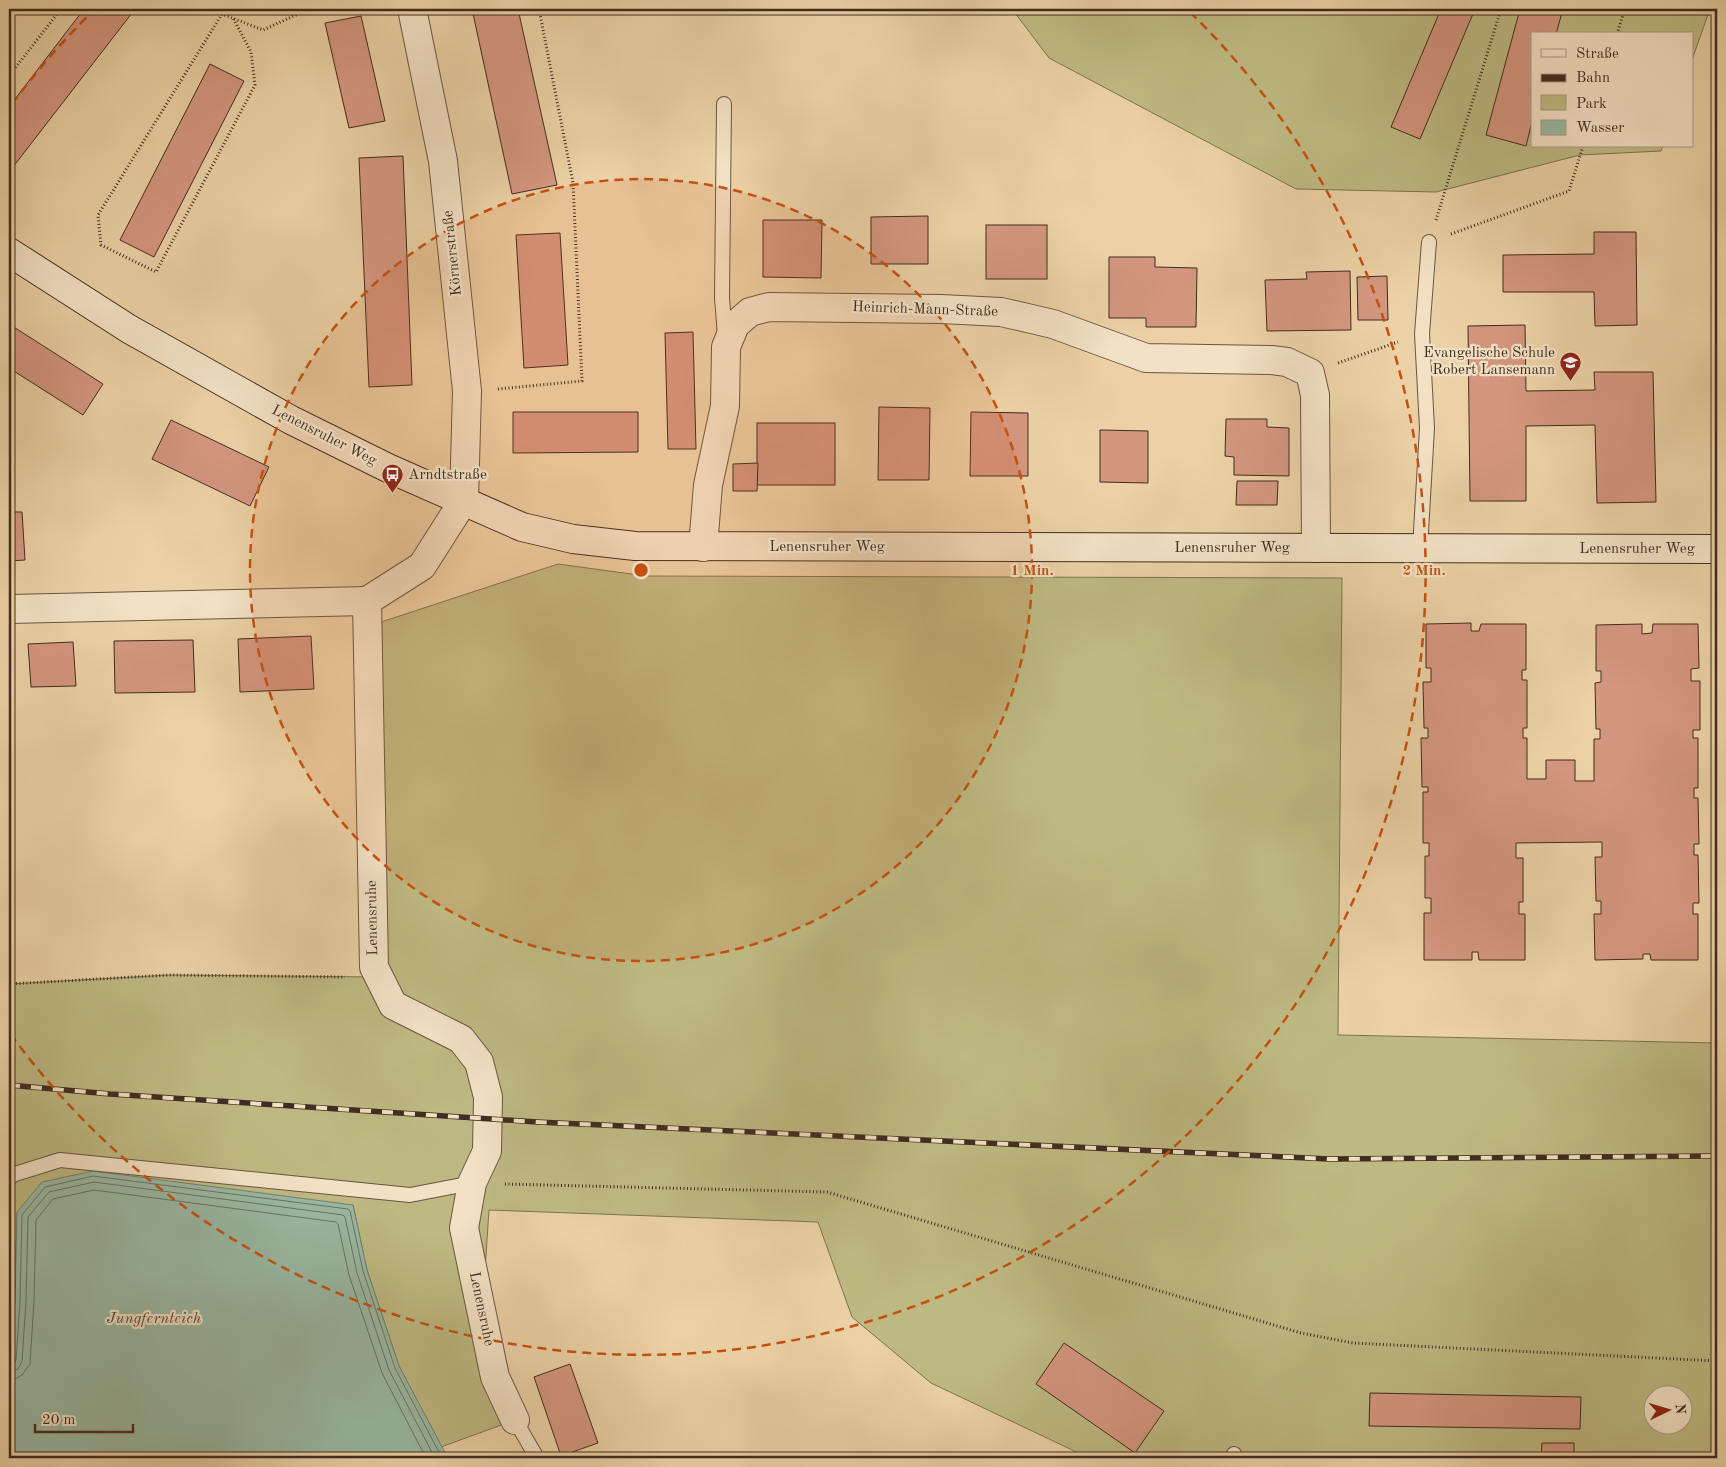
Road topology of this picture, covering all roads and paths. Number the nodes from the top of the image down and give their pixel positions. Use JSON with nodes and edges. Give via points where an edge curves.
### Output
{"nodes":[{"id":1,"x":61,"y":9,"type":"edge"},
{"id":2,"x":216,"y":9,"type":"edge"},
{"id":3,"x":309,"y":9,"type":"edge"},
{"id":4,"x":412,"y":9,"type":"edge"},
{"id":5,"x":539,"y":9,"type":"edge"},
{"id":6,"x":1501,"y":9,"type":"edge"},
{"id":7,"x":1625,"y":9,"type":"edge"},
{"id":8,"x":222,"y":14,"type":"junction"},
{"id":9,"x":233,"y":18,"type":"junction"},
{"id":10,"x":1619,"y":32,"type":"edge"},
{"id":11,"x":9,"y":76,"type":"edge"},
{"id":12,"x":724,"y":104,"type":"dead end"},
{"id":13,"x":1582,"y":148,"type":"edge"},
{"id":14,"x":9,"y":183,"type":"edge"},
{"id":15,"x":9,"y":192,"type":"edge"},
{"id":16,"x":1429,"y":242,"type":"junction"},
{"id":17,"x":9,"y":252,"type":"edge"},
{"id":18,"x":1422,"y":334,"type":"junction"},
{"id":19,"x":726,"y":347,"type":"junction"},
{"id":20,"x":1310,"y":373,"type":"junction"},
{"id":21,"x":467,"y":391,"type":"junction"},
{"id":22,"x":464,"y":500,"type":"junction"},
{"id":23,"x":703,"y":547,"type":"junction"},
{"id":24,"x":1316,"y":548,"type":"junction"},
{"id":25,"x":1420,"y":548,"type":"junction"},
{"id":26,"x":1717,"y":549,"type":"edge"},
{"id":27,"x":367,"y":601,"type":"junction"},
{"id":28,"x":9,"y":609,"type":"edge"},
{"id":29,"x":378,"y":977,"type":"junction"},
{"id":30,"x":9,"y":984,"type":"edge"},
{"id":31,"x":9,"y":1178,"type":"edge"},
{"id":32,"x":472,"y":1183,"type":"junction"},
{"id":33,"x":1717,"y":1361,"type":"edge"},
{"id":34,"x":515,"y":1420,"type":"joint"},
{"id":35,"x":537,"y":1458,"type":"edge"}],
"edges":[{"from":1,"to":11,"type":"path"},
{"from":2,"to":8,"type":"path"},
{"from":3,"to":9,"type":"path","via":[[263,30]]},
{"from":4,"to":21,"type":"street","name":"Körnerstraße","via":[[443,161]]},
{"from":5,"to":21,"type":"path","via":[[573,183],[582,381]]},
{"from":6,"to":16,"type":"path"},
{"from":7,"to":10,"type":"path"},
{"from":8,"to":9,"type":"path"},
{"from":8,"to":9,"type":"path","via":[[98,215],[100,245],[156,272],[255,85],[251,52]]},
{"from":12,"to":19,"type":"lane","via":[[722,298]]},
{"from":13,"to":16,"type":"path","via":[[1569,191]]},
{"from":14,"to":15,"type":"path","via":[[14,187]]},
{"from":16,"to":18,"type":"lane"},
{"from":17,"to":22,"type":"street","name":"Lenensruher Weg","via":[[129,329],[258,402],[388,468]]},
{"from":18,"to":20,"type":"path"},
{"from":18,"to":25,"type":"lane","via":[[1427,428]]},
{"from":19,"to":20,"type":"street","name":"Heinrich-Mann-Straße","via":[[735,325],[750,312],[769,307],[941,309],[1001,312],[1053,324],[1146,358],[1271,360],[1287,362]]},
{"from":19,"to":23,"type":"street","name":"Heinrich-Mann-Straße","via":[[725,406],[708,485]]},
{"from":20,"to":24,"type":"street","via":[[1315,394]]},
{"from":21,"to":22,"type":"street","name":"Körnerstraße"},
{"from":22,"to":23,"type":"street","name":"Lenensruher Weg","via":[[522,527],[573,539],[635,546]]},
{"from":22,"to":27,"type":"street","via":[[422,566]]},
{"from":23,"to":24,"type":"street","name":"Lenensruher Weg"},
{"from":24,"to":25,"type":"street","name":"Lenensruher Weg"},
{"from":25,"to":26,"type":"street","name":"Lenensruher Weg"},
{"from":27,"to":28,"type":"street"},
{"from":27,"to":29,"type":"street","name":"Lenensruhe","via":[[374,967]]},
{"from":29,"to":30,"type":"path","via":[[169,975]]},
{"from":29,"to":32,"type":"street","name":"Lenensruhe","via":[[393,1005],[461,1039],[479,1062],[488,1097],[486,1151]]},
{"from":31,"to":32,"type":"lane","via":[[60,1160],[410,1195]]},
{"from":32,"to":33,"type":"path","via":[[828,1192],[1301,1333],[1336,1340]]},
{"from":32,"to":34,"type":"street","name":"Lenensruhe","via":[[464,1228],[495,1377]]},
{"from":34,"to":35,"type":"lane","name":"Lenensruhe"}]}
